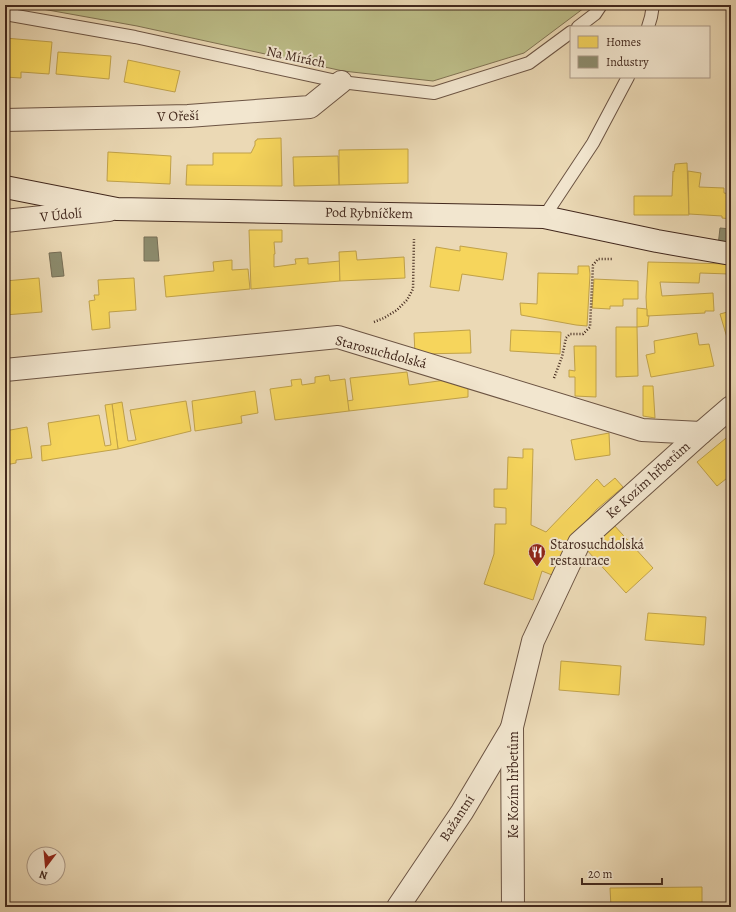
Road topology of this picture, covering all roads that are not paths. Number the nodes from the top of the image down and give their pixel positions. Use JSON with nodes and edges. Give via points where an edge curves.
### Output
{"nodes":[{"id":1,"x":601,"y":5,"type":"edge"},
{"id":2,"x":654,"y":5,"type":"edge"},
{"id":3,"x":5,"y":14,"type":"edge"},
{"id":4,"x":579,"y":26,"type":"edge"},
{"id":5,"x":648,"y":26,"type":"edge"},
{"id":6,"x":570,"y":33,"type":"edge"},
{"id":7,"x":627,"y":78,"type":"edge"},
{"id":8,"x":341,"y":82,"type":"junction"},
{"id":9,"x":5,"y":120,"type":"edge"},
{"id":10,"x":5,"y":187,"type":"edge"},
{"id":11,"x":117,"y":209,"type":"junction"},
{"id":12,"x":544,"y":217,"type":"junction"},
{"id":13,"x":5,"y":221,"type":"edge"},
{"id":14,"x":731,"y":254,"type":"edge"},
{"id":15,"x":5,"y":370,"type":"edge"},
{"id":16,"x":731,"y":407,"type":"edge"},
{"id":17,"x":701,"y":433,"type":"junction"},
{"id":18,"x":512,"y":727,"type":"junction"},
{"id":19,"x":398,"y":907,"type":"edge"},
{"id":20,"x":513,"y":907,"type":"edge"}],
"edges":[{"from":1,"to":4,"type":"lane","via":[[595,14]]},
{"from":2,"to":5,"type":"lane"},
{"from":3,"to":8,"type":"lane","name":"Na Mírách","via":[[135,37]]},
{"from":6,"to":8,"type":"lane","name":"Na Mírách","via":[[529,63],[434,93]]},
{"from":7,"to":12,"type":"lane","via":[[593,143]]},
{"from":8,"to":9,"type":"street","name":"V Ořeší","via":[[310,107],[188,116]]},
{"from":10,"to":11,"type":"street","name":"Pod Rybníčkem"},
{"from":11,"to":12,"type":"street","name":"Pod Rybníčkem"},
{"from":11,"to":13,"type":"street","name":"V Údolí"},
{"from":12,"to":14,"type":"street","name":"Pod Rybníčkem"},
{"from":15,"to":17,"type":"street","name":"Starosuchdolská","via":[[338,337],[642,430]]},
{"from":16,"to":17,"type":"street","name":"Ke Kozím hřbetům"},
{"from":17,"to":18,"type":"street","name":"Ke Kozím hřbetům","via":[[579,543],[533,642]]},
{"from":18,"to":19,"type":"street","name":"Bažantní","via":[[462,812]]},
{"from":18,"to":20,"type":"street","name":"Ke Kozím hřbetům"}]}
